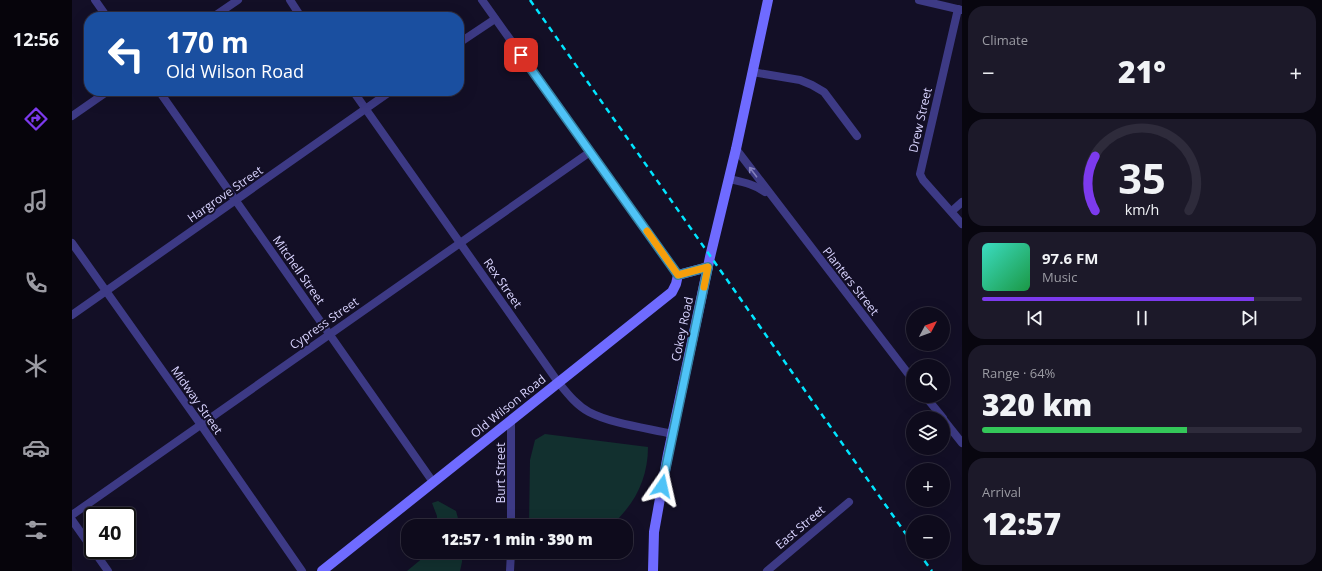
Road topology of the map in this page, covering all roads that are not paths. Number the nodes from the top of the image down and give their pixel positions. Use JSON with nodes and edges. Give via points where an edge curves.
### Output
{"nodes":[{"id":1,"x":95,"y":0,"type":"edge"},
{"id":2,"x":238,"y":0,"type":"edge"},
{"id":3,"x":290,"y":0,"type":"edge"},
{"id":4,"x":482,"y":0,"type":"edge"},
{"id":5,"x":768,"y":0,"type":"edge"},
{"id":6,"x":919,"y":0,"type":"edge"},
{"id":7,"x":960,"y":9,"type":"edge"},
{"id":8,"x":103,"y":12,"type":"edge"},
{"id":9,"x":220,"y":12,"type":"edge"},
{"id":10,"x":298,"y":12,"type":"edge"},
{"id":11,"x":495,"y":18,"type":"junction"},
{"id":12,"x":464,"y":40,"type":"edge"},
{"id":13,"x":752,"y":72,"type":"junction"},
{"id":14,"x":101,"y":96,"type":"edge"},
{"id":15,"x":162,"y":96,"type":"edge"},
{"id":16,"x":356,"y":96,"type":"edge"},
{"id":17,"x":384,"y":96,"type":"edge"},
{"id":18,"x":365,"y":109,"type":"junction"},
{"id":19,"x":72,"y":116,"type":"edge"},
{"id":20,"x":857,"y":136,"type":"dead end"},
{"id":21,"x":736,"y":149,"type":"junction"},
{"id":22,"x":590,"y":152,"type":"junction"},
{"id":23,"x":729,"y":179,"type":"junction"},
{"id":24,"x":771,"y":196,"type":"junction"},
{"id":25,"x":235,"y":201,"type":"junction"},
{"id":26,"x":962,"y":202,"type":"edge"},
{"id":27,"x":952,"y":211,"type":"junction"},
{"id":28,"x":962,"y":224,"type":"edge"},
{"id":29,"x":460,"y":242,"type":"junction"},
{"id":30,"x":72,"y":243,"type":"edge"},
{"id":31,"x":708,"y":267,"type":"junction"},
{"id":32,"x":678,"y":275,"type":"junction"},
{"id":33,"x":106,"y":292,"type":"junction"},
{"id":34,"x":72,"y":315,"type":"edge"},
{"id":35,"x":330,"y":334,"type":"junction"},
{"id":36,"x":906,"y":371,"type":"edge"},
{"id":37,"x":558,"y":382,"type":"junction"},
{"id":38,"x":931,"y":403,"type":"edge"},
{"id":39,"x":937,"y":411,"type":"edge"},
{"id":40,"x":512,"y":421,"type":"junction"},
{"id":41,"x":201,"y":425,"type":"junction"},
{"id":42,"x":950,"y":427,"type":"edge"},
{"id":43,"x":673,"y":434,"type":"junction"},
{"id":44,"x":962,"y":443,"type":"edge"},
{"id":45,"x":433,"y":482,"type":"junction"},
{"id":46,"x":849,"y":502,"type":"dead end"},
{"id":47,"x":72,"y":515,"type":"edge"},
{"id":48,"x":511,"y":519,"type":"edge"},
{"id":49,"x":72,"y":520,"type":"edge"},
{"id":50,"x":511,"y":559,"type":"edge"},
{"id":51,"x":108,"y":571,"type":"edge"},
{"id":52,"x":302,"y":571,"type":"edge"},
{"id":53,"x":322,"y":571,"type":"edge"},
{"id":54,"x":510,"y":571,"type":"edge"},
{"id":55,"x":653,"y":571,"type":"edge"},
{"id":56,"x":767,"y":571,"type":"edge"}],
"edges":[{"from":1,"to":8,"type":"street"},
{"from":2,"to":9,"type":"street"},
{"from":3,"to":10,"type":"street"},
{"from":4,"to":11,"type":"street"},
{"from":5,"to":13,"type":"street","name":"Cokey Road"},
{"from":6,"to":7,"type":"street"},
{"from":7,"to":27,"type":"street","name":"Drew Street","via":[[920,174]]},
{"from":11,"to":12,"type":"street"},
{"from":11,"to":22,"type":"street"},
{"from":13,"to":20,"type":"street","via":[[800,80],[824,92]]},
{"from":13,"to":21,"type":"street","name":"Cokey Road"},
{"from":14,"to":19,"type":"street"},
{"from":15,"to":25,"type":"street","name":"Mitchell Street"},
{"from":16,"to":18,"type":"street","name":"Rex Street"},
{"from":17,"to":18,"type":"street","name":"Hargrove Street"},
{"from":18,"to":25,"type":"street","name":"Hargrove Street"},
{"from":18,"to":29,"type":"street","name":"Rex Street"},
{"from":21,"to":23,"type":"street","name":"Cokey Road"},
{"from":24,"to":21,"type":"street","name":"Planters Street","one_way":true},
{"from":22,"to":29,"type":"street","name":"Cypress Street"},
{"from":22,"to":32,"type":"street"},
{"from":23,"to":24,"type":"street","name":"Planters Street","via":[[754,185]]},
{"from":23,"to":31,"type":"street","name":"Cokey Road"},
{"from":24,"to":36,"type":"street","name":"Planters Street"},
{"from":25,"to":33,"type":"street","name":"Hargrove Street"},
{"from":25,"to":35,"type":"street","name":"Mitchell Street"},
{"from":26,"to":27,"type":"street"},
{"from":27,"to":28,"type":"street","name":"Drew Street"},
{"from":29,"to":35,"type":"street","name":"Cypress Street"},
{"from":29,"to":37,"type":"street","name":"Rex Street"},
{"from":30,"to":33,"type":"street","name":"Midway Street"},
{"from":31,"to":32,"type":"street"},
{"from":31,"to":43,"type":"street","name":"Cokey Road"},
{"from":32,"to":37,"type":"street","name":"Old Wilson Road","via":[[672,292]]},
{"from":33,"to":34,"type":"street","name":"Hargrove Street"},
{"from":33,"to":41,"type":"street","name":"Midway Street"},
{"from":35,"to":41,"type":"street","name":"Cypress Street"},
{"from":35,"to":45,"type":"street","name":"Mitchell Street"},
{"from":37,"to":40,"type":"street","name":"Old Wilson Road"},
{"from":37,"to":43,"type":"street","name":"Rex Street","via":[[570,397],[588,412]]},
{"from":38,"to":39,"type":"street"},
{"from":40,"to":45,"type":"street","name":"Old Wilson Road"},
{"from":40,"to":48,"type":"street","name":"Burt Street"},
{"from":41,"to":47,"type":"street","name":"Cypress Street"},
{"from":41,"to":52,"type":"street","name":"Midway Street"},
{"from":42,"to":44,"type":"street"},
{"from":43,"to":55,"type":"street","name":"Cokey Road","via":[[654,532]]},
{"from":45,"to":53,"type":"street","name":"Old Wilson Road"},
{"from":46,"to":56,"type":"street","name":"East Street"},
{"from":49,"to":51,"type":"street"},
{"from":50,"to":54,"type":"street"}]}
